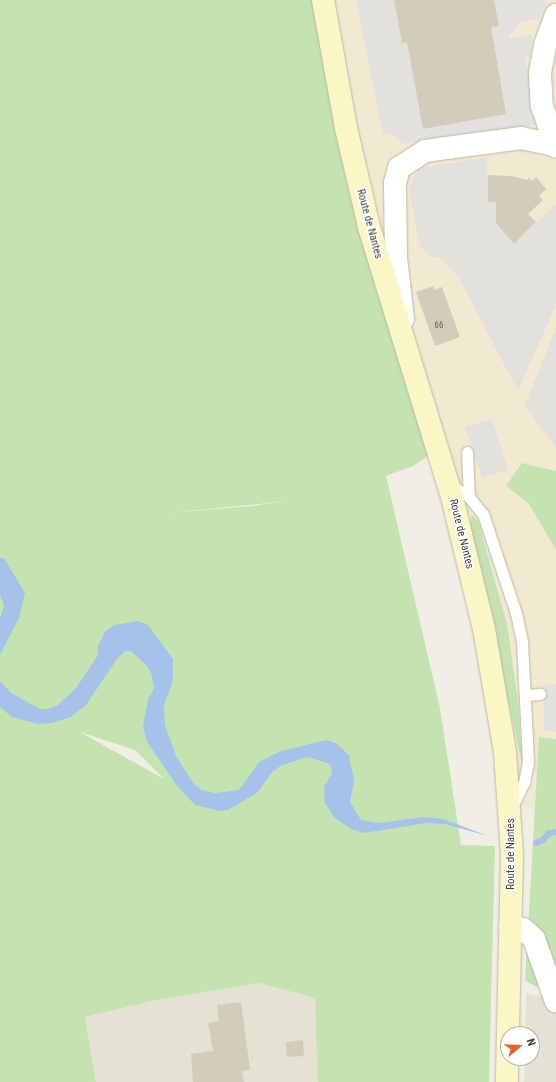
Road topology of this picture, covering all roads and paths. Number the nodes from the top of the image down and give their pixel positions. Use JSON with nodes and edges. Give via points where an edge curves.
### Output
{"nodes":[{"id":1,"x":323,"y":0,"type":"edge"},
{"id":2,"x":556,"y":15,"type":"edge"},
{"id":3,"x":555,"y":146,"type":"edge"},
{"id":4,"x":411,"y":367,"type":"junction"},
{"id":5,"x":467,"y":452,"type":"dead end"},
{"id":6,"x":448,"y":484,"type":"junction"},
{"id":7,"x":469,"y":497,"type":"junction"},
{"id":8,"x":540,"y":694,"type":"dead end"},
{"id":9,"x":525,"y":695,"type":"junction"},
{"id":10,"x":511,"y":819,"type":"junction"},
{"id":11,"x":510,"y":926,"type":"junction"},
{"id":12,"x":556,"y":1001,"type":"edge"},
{"id":13,"x":507,"y":1082,"type":"edge"}],
"edges":[{"from":1,"to":4,"type":"main road","name":"Route de Nantes","via":[[346,128],[369,227]]},
{"from":2,"to":3,"type":"street","via":[[544,45],[540,73],[542,106]]},
{"from":3,"to":4,"type":"street","via":[[521,138],[439,149],[425,151],[399,168],[395,183],[396,258]]},
{"from":4,"to":6,"type":"main road","name":"Route de Nantes"},
{"from":5,"to":7,"type":"lane"},
{"from":6,"to":7,"type":"lane"},
{"from":6,"to":10,"type":"main road","name":"Route de Nantes","via":[[484,629],[505,752]]},
{"from":7,"to":9,"type":"lane","via":[[484,514],[507,578],[522,642]]},
{"from":8,"to":9,"type":"lane"},
{"from":9,"to":10,"type":"lane","via":[[528,762]]},
{"from":10,"to":11,"type":"main road","name":"Route de Nantes"},
{"from":11,"to":12,"type":"street","via":[[522,929],[534,939]]},
{"from":11,"to":13,"type":"main road","name":"Route de Nantes"}]}
